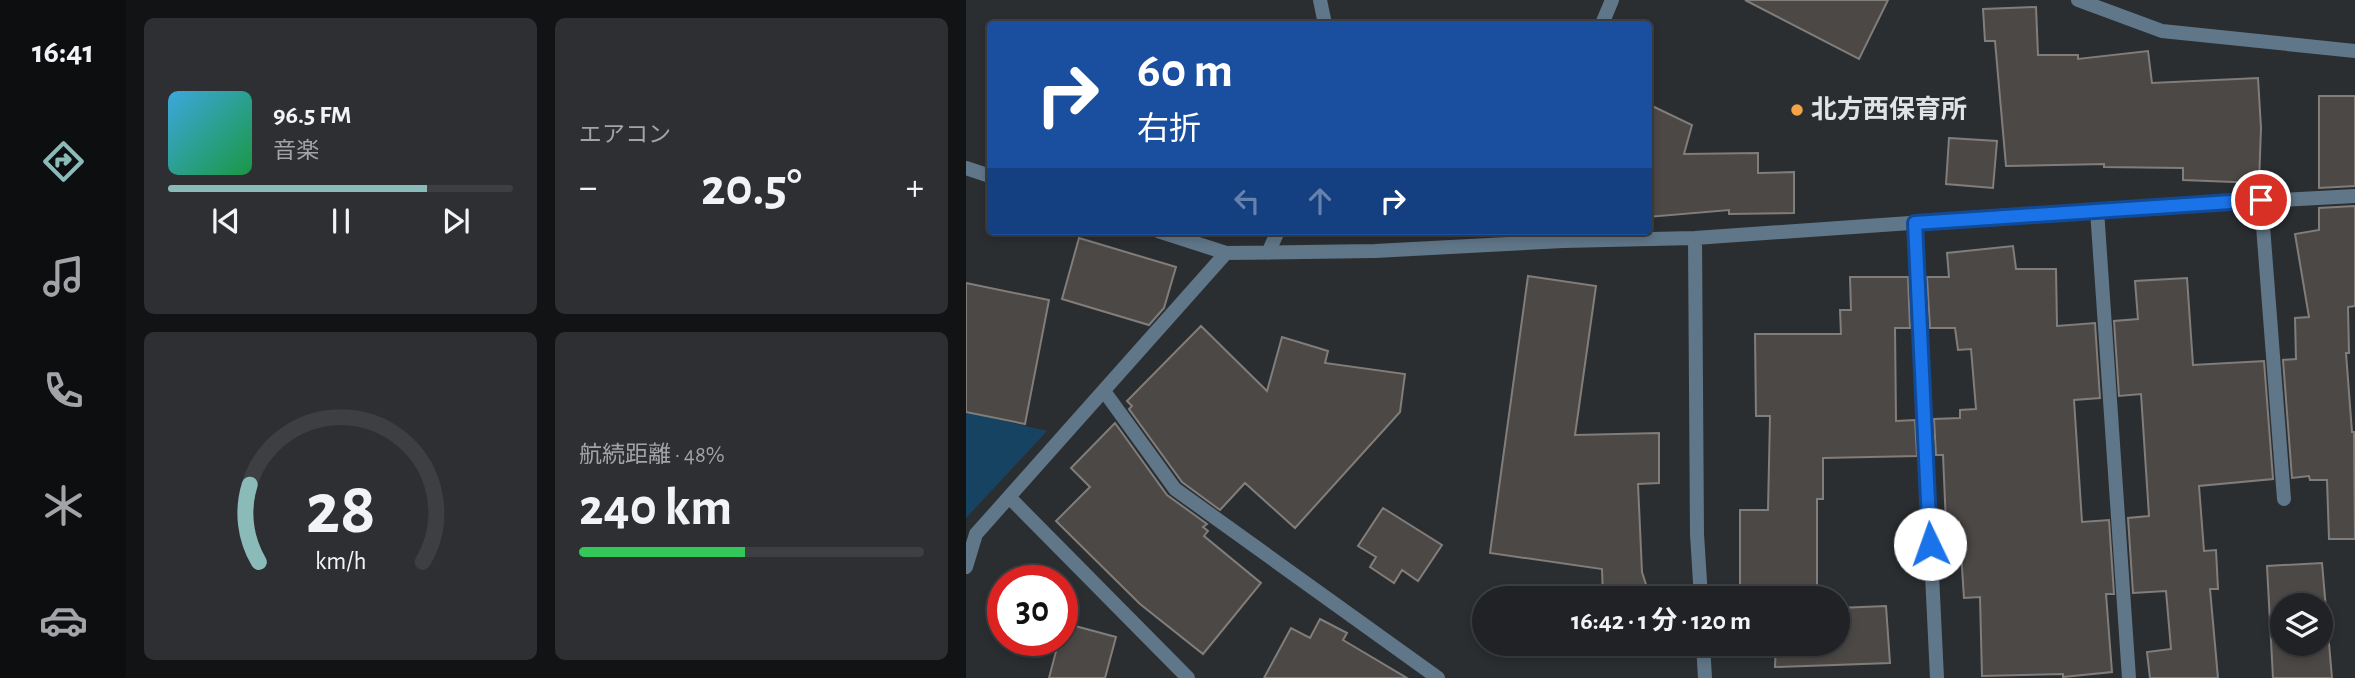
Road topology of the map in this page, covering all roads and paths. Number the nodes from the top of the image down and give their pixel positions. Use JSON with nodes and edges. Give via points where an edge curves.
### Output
{"nodes":[{"id":1,"x":1320,"y":0,"type":"edge"},
{"id":2,"x":1612,"y":0,"type":"edge"},
{"id":3,"x":2078,"y":0,"type":"edge"},
{"id":4,"x":1324,"y":21,"type":"edge"},
{"id":5,"x":1603,"y":21,"type":"edge"},
{"id":6,"x":2355,"y":51,"type":"edge"},
{"id":7,"x":966,"y":168,"type":"edge"},
{"id":8,"x":987,"y":175,"type":"edge"},
{"id":9,"x":2355,"y":196,"type":"edge"},
{"id":10,"x":2261,"y":200,"type":"junction"},
{"id":11,"x":2097,"y":210,"type":"junction"},
{"id":12,"x":1915,"y":223,"type":"junction"},
{"id":13,"x":1170,"y":235,"type":"edge"},
{"id":14,"x":1276,"y":235,"type":"edge"},
{"id":15,"x":1563,"y":236,"type":"edge"},
{"id":16,"x":1695,"y":238,"type":"junction"},
{"id":17,"x":1226,"y":253,"type":"junction"},
{"id":18,"x":1268,"y":253,"type":"junction"},
{"id":19,"x":1104,"y":391,"type":"junction"},
{"id":20,"x":1009,"y":497,"type":"junction"},
{"id":21,"x":2284,"y":499,"type":"dead end"},
{"id":22,"x":966,"y":567,"type":"edge"},
{"id":23,"x":1700,"y":586,"type":"edge"},
{"id":24,"x":1703,"y":656,"type":"edge"},
{"id":25,"x":1188,"y":678,"type":"edge"},
{"id":26,"x":1438,"y":678,"type":"edge"},
{"id":27,"x":1704,"y":678,"type":"edge"},
{"id":28,"x":1937,"y":678,"type":"edge"},
{"id":29,"x":2129,"y":678,"type":"edge"}],
"edges":[{"from":1,"to":4,"type":"street"},
{"from":2,"to":5,"type":"street"},
{"from":3,"to":6,"type":"street","via":[[2162,31]]},
{"from":7,"to":8,"type":"street"},
{"from":9,"to":10,"type":"street"},
{"from":10,"to":11,"type":"street"},
{"from":10,"to":21,"type":"street"},
{"from":11,"to":12,"type":"street"},
{"from":11,"to":29,"type":"street"},
{"from":12,"to":16,"type":"street"},
{"from":12,"to":28,"type":"street"},
{"from":13,"to":17,"type":"street"},
{"from":14,"to":18,"type":"street"},
{"from":15,"to":16,"type":"street"},
{"from":15,"to":18,"type":"street","via":[[1375,251]]},
{"from":16,"to":23,"type":"street"},
{"from":17,"to":18,"type":"street"},
{"from":17,"to":19,"type":"street"},
{"from":19,"to":20,"type":"street"},
{"from":19,"to":26,"type":"street","via":[[1175,489]]},
{"from":20,"to":22,"type":"street","via":[[976,534]]},
{"from":20,"to":25,"type":"street"},
{"from":24,"to":27,"type":"street"}]}
